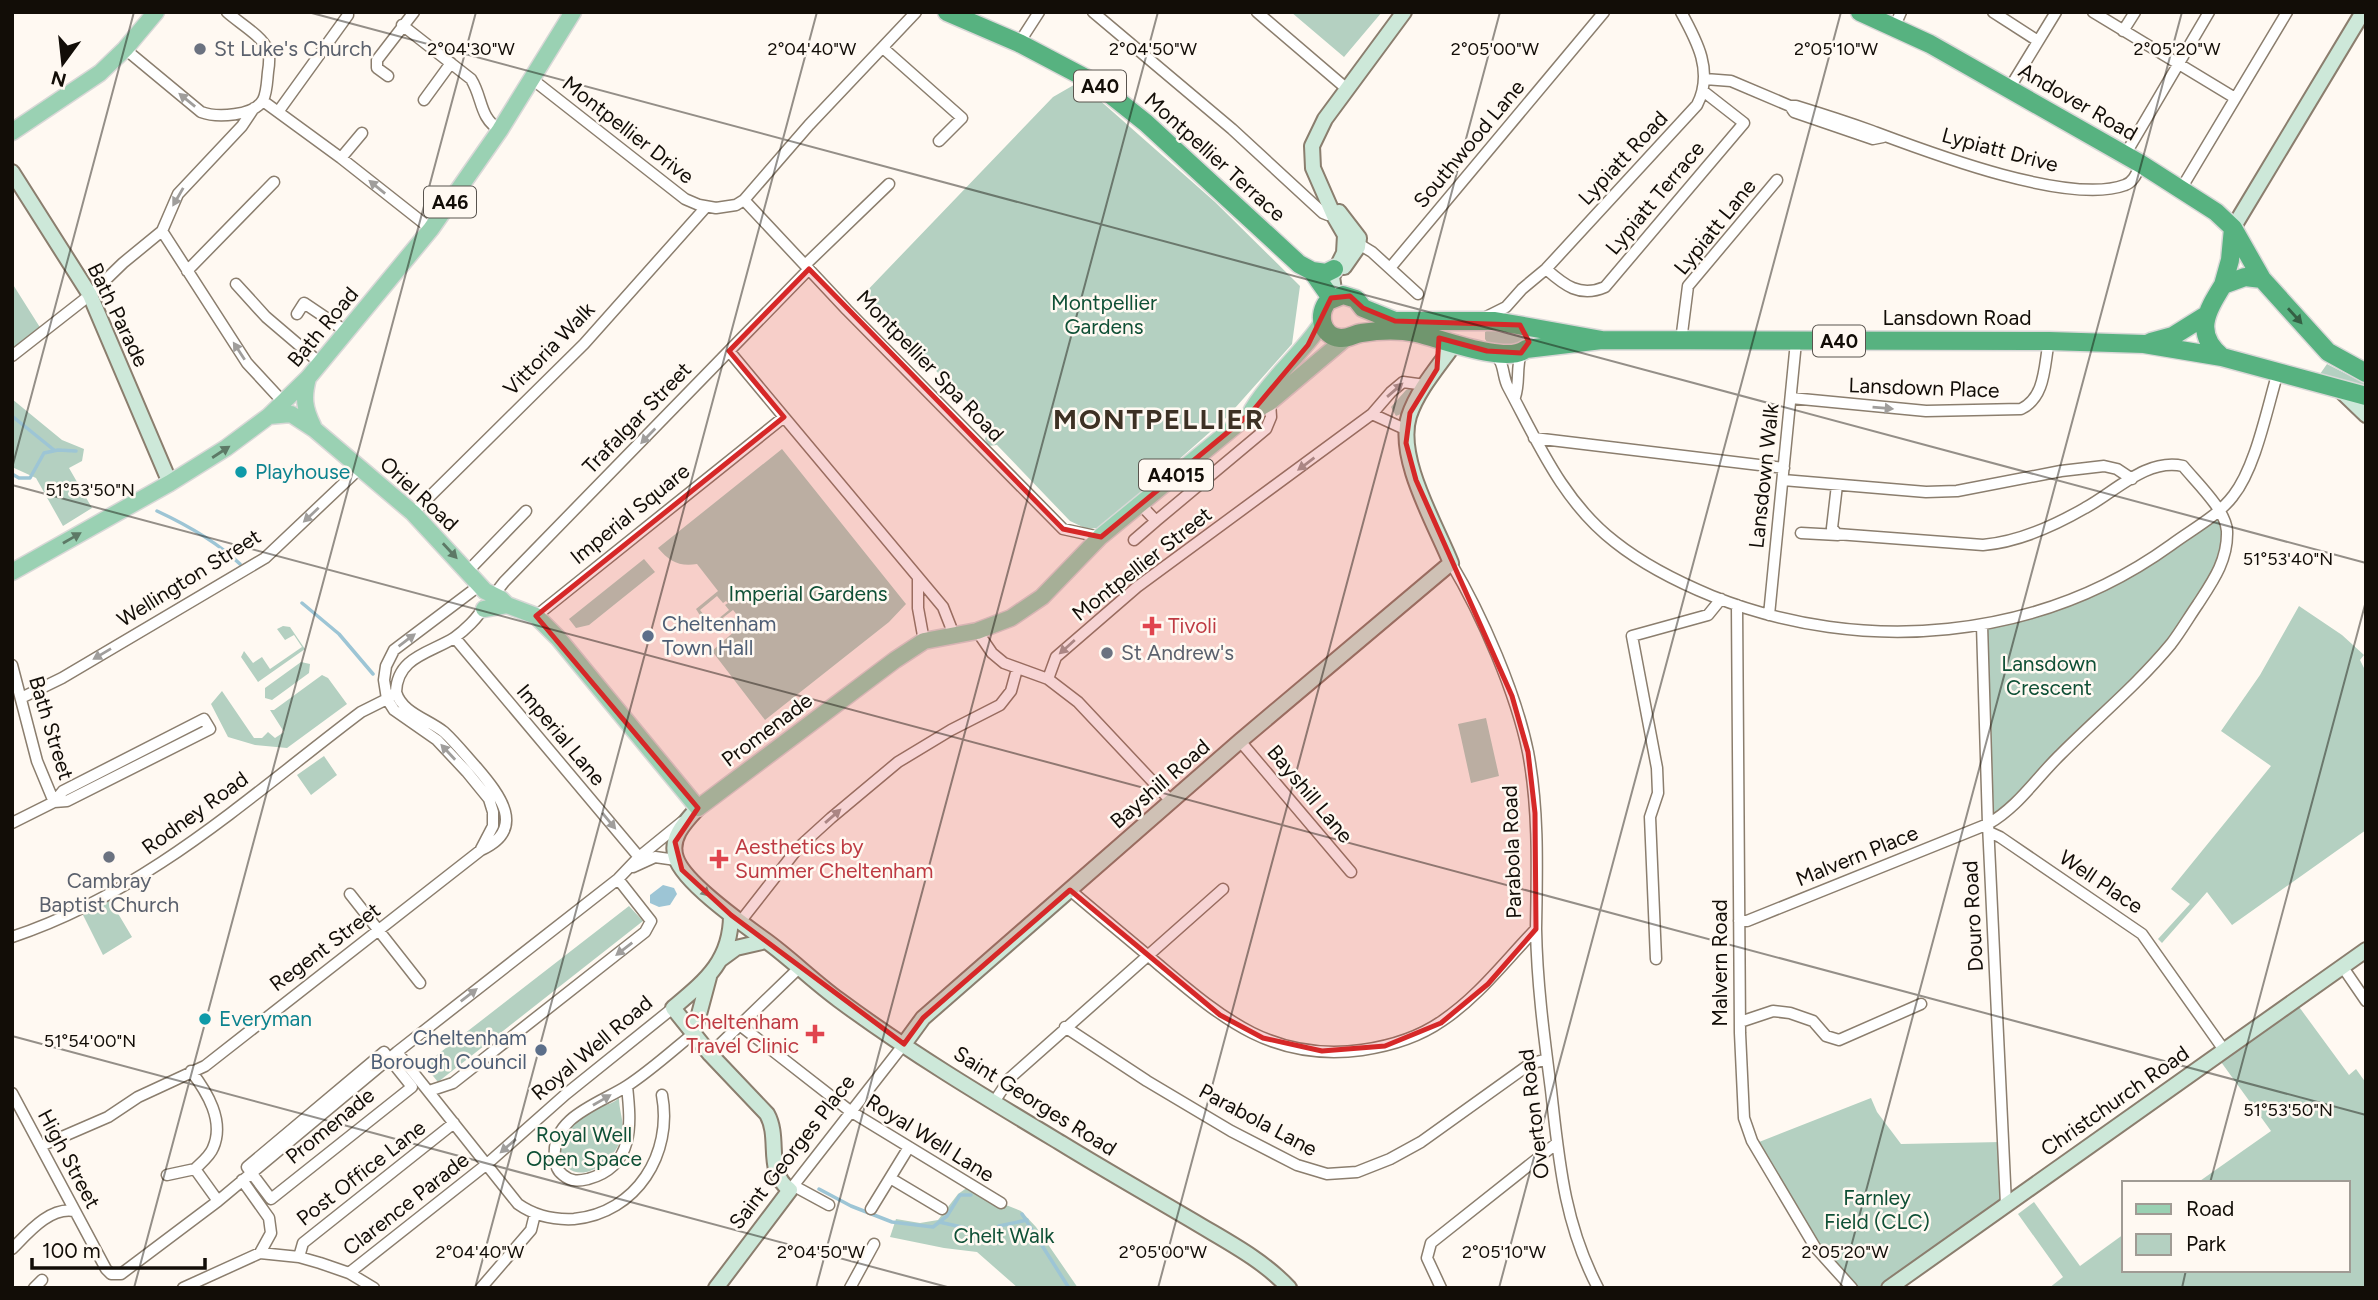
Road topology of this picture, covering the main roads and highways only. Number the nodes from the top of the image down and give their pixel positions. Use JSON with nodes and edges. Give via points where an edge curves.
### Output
{"nodes":[{"id":1,"x":156,"y":12,"type":"edge"},
{"id":2,"x":573,"y":12,"type":"edge"},
{"id":3,"x":947,"y":12,"type":"edge"},
{"id":4,"x":1860,"y":12,"type":"edge"},
{"id":5,"x":1898,"y":20,"type":"edge"},
{"id":6,"x":12,"y":132,"type":"edge"},
{"id":7,"x":2233,"y":228,"type":"junction"},
{"id":8,"x":1305,"y":268,"type":"junction"},
{"id":9,"x":1334,"y":270,"type":"road end"},
{"id":10,"x":2262,"y":279,"type":"junction"},
{"id":11,"x":2223,"y":285,"type":"junction"},
{"id":12,"x":1331,"y":304,"type":"junction"},
{"id":13,"x":1363,"y":308,"type":"junction"},
{"id":14,"x":2205,"y":316,"type":"junction"},
{"id":15,"x":1472,"y":322,"type":"junction"},
{"id":16,"x":1520,"y":325,"type":"junction"},
{"id":17,"x":1350,"y":336,"type":"junction"},
{"id":18,"x":1602,"y":340,"type":"junction"},
{"id":19,"x":2144,"y":344,"type":"junction"},
{"id":20,"x":1471,"y":348,"type":"junction"},
{"id":21,"x":1524,"y":351,"type":"junction"},
{"id":22,"x":2328,"y":352,"type":"junction"},
{"id":23,"x":2222,"y":357,"type":"junction"},
{"id":24,"x":2366,"y":373,"type":"edge"},
{"id":25,"x":308,"y":377,"type":"junction"},
{"id":26,"x":2314,"y":381,"type":"junction"},
{"id":27,"x":2366,"y":396,"type":"edge"},
{"id":28,"x":1251,"y":412,"type":"junction"},
{"id":29,"x":269,"y":416,"type":"junction"},
{"id":30,"x":314,"y":429,"type":"junction"},
{"id":31,"x":12,"y":572,"type":"edge"},
{"id":32,"x":492,"y":594,"type":"junction"},
{"id":33,"x":484,"y":609,"type":"road end"},
{"id":34,"x":698,"y":808,"type":"joint"}],
"edges":[{"from":1,"to":6,"type":"main road","via":[[125,50],[80,87]]},
{"from":2,"to":25,"type":"main road","name":"Bath Road","number":"A46","via":[[500,130],[431,229]]},
{"from":3,"to":8,"type":"highway","name":"Montpellier Terrace","number":"A40","via":[[1084,76],[1116,99]]},
{"from":4,"to":5,"type":"highway","name":"Andover Road"},
{"from":5,"to":7,"type":"highway","name":"Andover Road","via":[[1930,44],[2181,189]]},
{"from":7,"to":10,"type":"highway","name":"Andover Road"},
{"from":7,"to":11,"type":"highway"},
{"from":8,"to":9,"type":"highway","via":[[1326,273]]},
{"from":8,"to":12,"type":"highway","name":"Montpellier Terrace","number":"A40"},
{"from":10,"to":11,"type":"highway","via":[[2245,278]]},
{"from":10,"to":22,"type":"highway","name":"Andover Road","one_way":true},
{"from":11,"to":14,"type":"highway"},
{"from":12,"to":13,"type":"highway","number":"A40","via":[[1356,299]]},
{"from":12,"to":17,"type":"highway","number":"A40","via":[[1331,335]]},
{"from":12,"to":28,"type":"main road","number":"A4015","via":[[1308,345]]},
{"from":13,"to":15,"type":"highway","number":"A40","via":[[1395,321]]},
{"from":13,"to":17,"type":"highway","via":[[1363,323]]},
{"from":14,"to":19,"type":"highway","name":"Lansdown Road","number":"A40","via":[[2173,337]]},
{"from":14,"to":23,"type":"highway","via":[[2207,337]]},
{"from":15,"to":16,"type":"highway","number":"A40"},
{"from":15,"to":20,"type":"highway"},
{"from":16,"to":18,"type":"highway","name":"Lansdown Road","number":"A40"},
{"from":16,"to":21,"type":"highway","via":[[1529,335]]},
{"from":17,"to":20,"type":"highway","number":"A40","via":[[1400,331]]},
{"from":17,"to":28,"type":"main road","number":"A4015","via":[[1270,402]]},
{"from":18,"to":19,"type":"highway","name":"Lansdown Road","number":"A40"},
{"from":18,"to":21,"type":"highway","name":"Lansdown Road","number":"A40"},
{"from":19,"to":23,"type":"highway","name":"Lansdown Road","number":"A40"},
{"from":20,"to":21,"type":"highway","number":"A40"},
{"from":22,"to":24,"type":"highway"},
{"from":22,"to":26,"type":"highway"},
{"from":23,"to":26,"type":"highway","name":"Lansdown Road"},
{"from":25,"to":29,"type":"main road","name":"Bath Road","number":"A46"},
{"from":25,"to":30,"type":"main road","via":[[304,404]]},
{"from":26,"to":27,"type":"highway"},
{"from":28,"to":34,"type":"main road","name":"Promenade","number":"A4015","via":[[1100,537],[1042,597],[1011,618],[977,631],[924,641]]},
{"from":29,"to":30,"type":"main road","name":"Oriel Road","via":[[291,414]]},
{"from":31,"to":29,"type":"main road","name":"Bath Road","number":"A46","one_way":true,"via":[[170,483]]},
{"from":30,"to":32,"type":"main road","name":"Oriel Road","one_way":true,"via":[[413,513]]},
{"from":32,"to":33,"type":"main road"},
{"from":32,"to":34,"type":"main road","name":"Oriel Road","via":[[536,616],[558,638]]}]}
